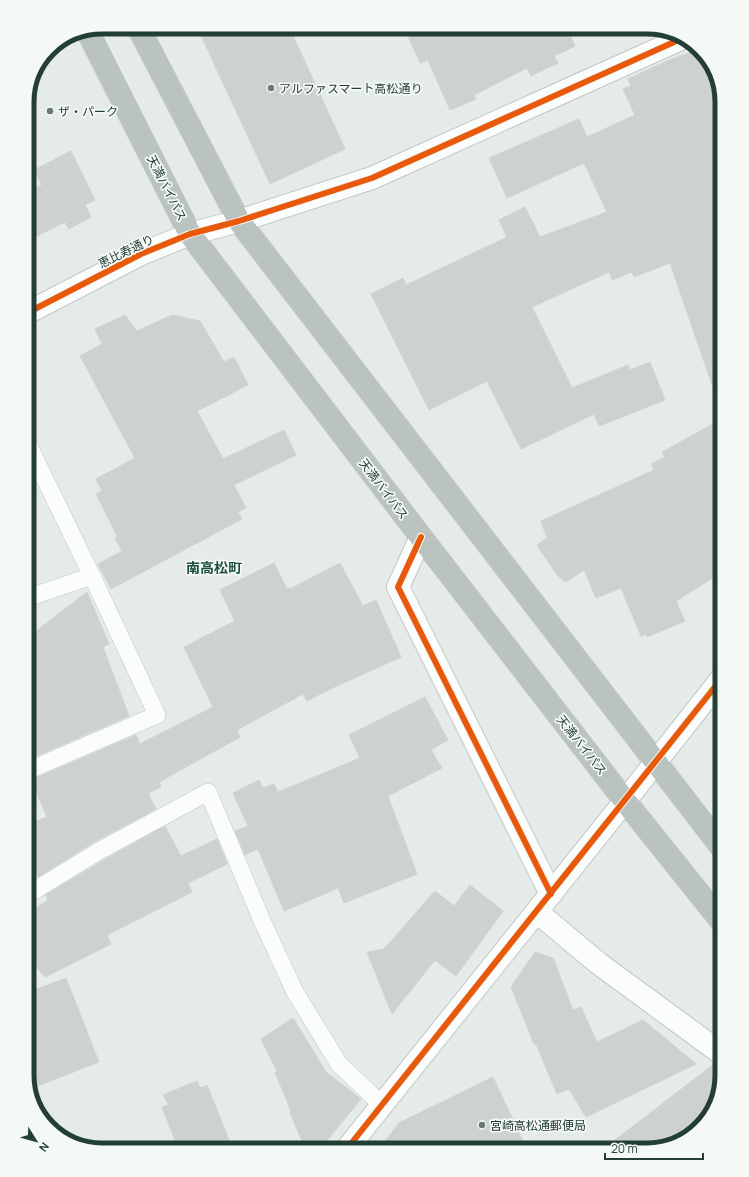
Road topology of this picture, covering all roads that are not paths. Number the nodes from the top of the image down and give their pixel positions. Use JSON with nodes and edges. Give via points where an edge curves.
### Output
{"nodes":[{"id":1,"x":142,"y":34,"type":"edge"},
{"id":2,"x":90,"y":35,"type":"edge"},
{"id":3,"x":677,"y":41,"type":"edge"},
{"id":4,"x":239,"y":221,"type":"junction"},
{"id":5,"x":190,"y":234,"type":"junction"},
{"id":6,"x":34,"y":310,"type":"edge"},
{"id":7,"x":34,"y":456,"type":"edge"},
{"id":8,"x":421,"y":537,"type":"junction"},
{"id":9,"x":92,"y":576,"type":"junction"},
{"id":10,"x":34,"y":596,"type":"edge"},
{"id":11,"x":715,"y":687,"type":"edge"},
{"id":12,"x":656,"y":762,"type":"junction"},
{"id":13,"x":34,"y":768,"type":"edge"},
{"id":14,"x":625,"y":801,"type":"junction"},
{"id":15,"x":715,"y":839,"type":"edge"},
{"id":16,"x":34,"y":891,"type":"edge"},
{"id":17,"x":551,"y":894,"type":"junction"},
{"id":18,"x":536,"y":912,"type":"junction"},
{"id":19,"x":715,"y":913,"type":"edge"},
{"id":20,"x":715,"y":1049,"type":"edge"},
{"id":21,"x":382,"y":1105,"type":"junction"},
{"id":22,"x":352,"y":1143,"type":"edge"}],
"edges":[{"from":1,"to":4,"type":"highway"},
{"from":2,"to":5,"type":"highway","name":"天満バイパス"},
{"from":3,"to":4,"type":"street","name":"恵比寿通り","via":[[372,178]]},
{"from":4,"to":5,"type":"street","name":"恵比寿通り"},
{"from":4,"to":12,"type":"highway"},
{"from":5,"to":6,"type":"street","name":"恵比寿通り","via":[[141,254]]},
{"from":5,"to":8,"type":"highway","name":"天満バイパス"},
{"from":7,"to":9,"type":"lane"},
{"from":8,"to":14,"type":"highway","name":"天満バイパス"},
{"from":8,"to":17,"type":"street","via":[[398,587]]},
{"from":9,"to":10,"type":"lane"},
{"from":9,"to":13,"type":"lane","via":[[157,715]]},
{"from":11,"to":12,"type":"street"},
{"from":12,"to":14,"type":"street"},
{"from":12,"to":15,"type":"highway"},
{"from":14,"to":17,"type":"street"},
{"from":14,"to":19,"type":"highway","name":"天満バイパス"},
{"from":16,"to":21,"type":"lane","via":[[99,851],[208,792],[295,992],[339,1064]]},
{"from":17,"to":18,"type":"street"},
{"from":18,"to":20,"type":"street","via":[[598,963]]},
{"from":18,"to":21,"type":"street"},
{"from":21,"to":22,"type":"street"}]}
